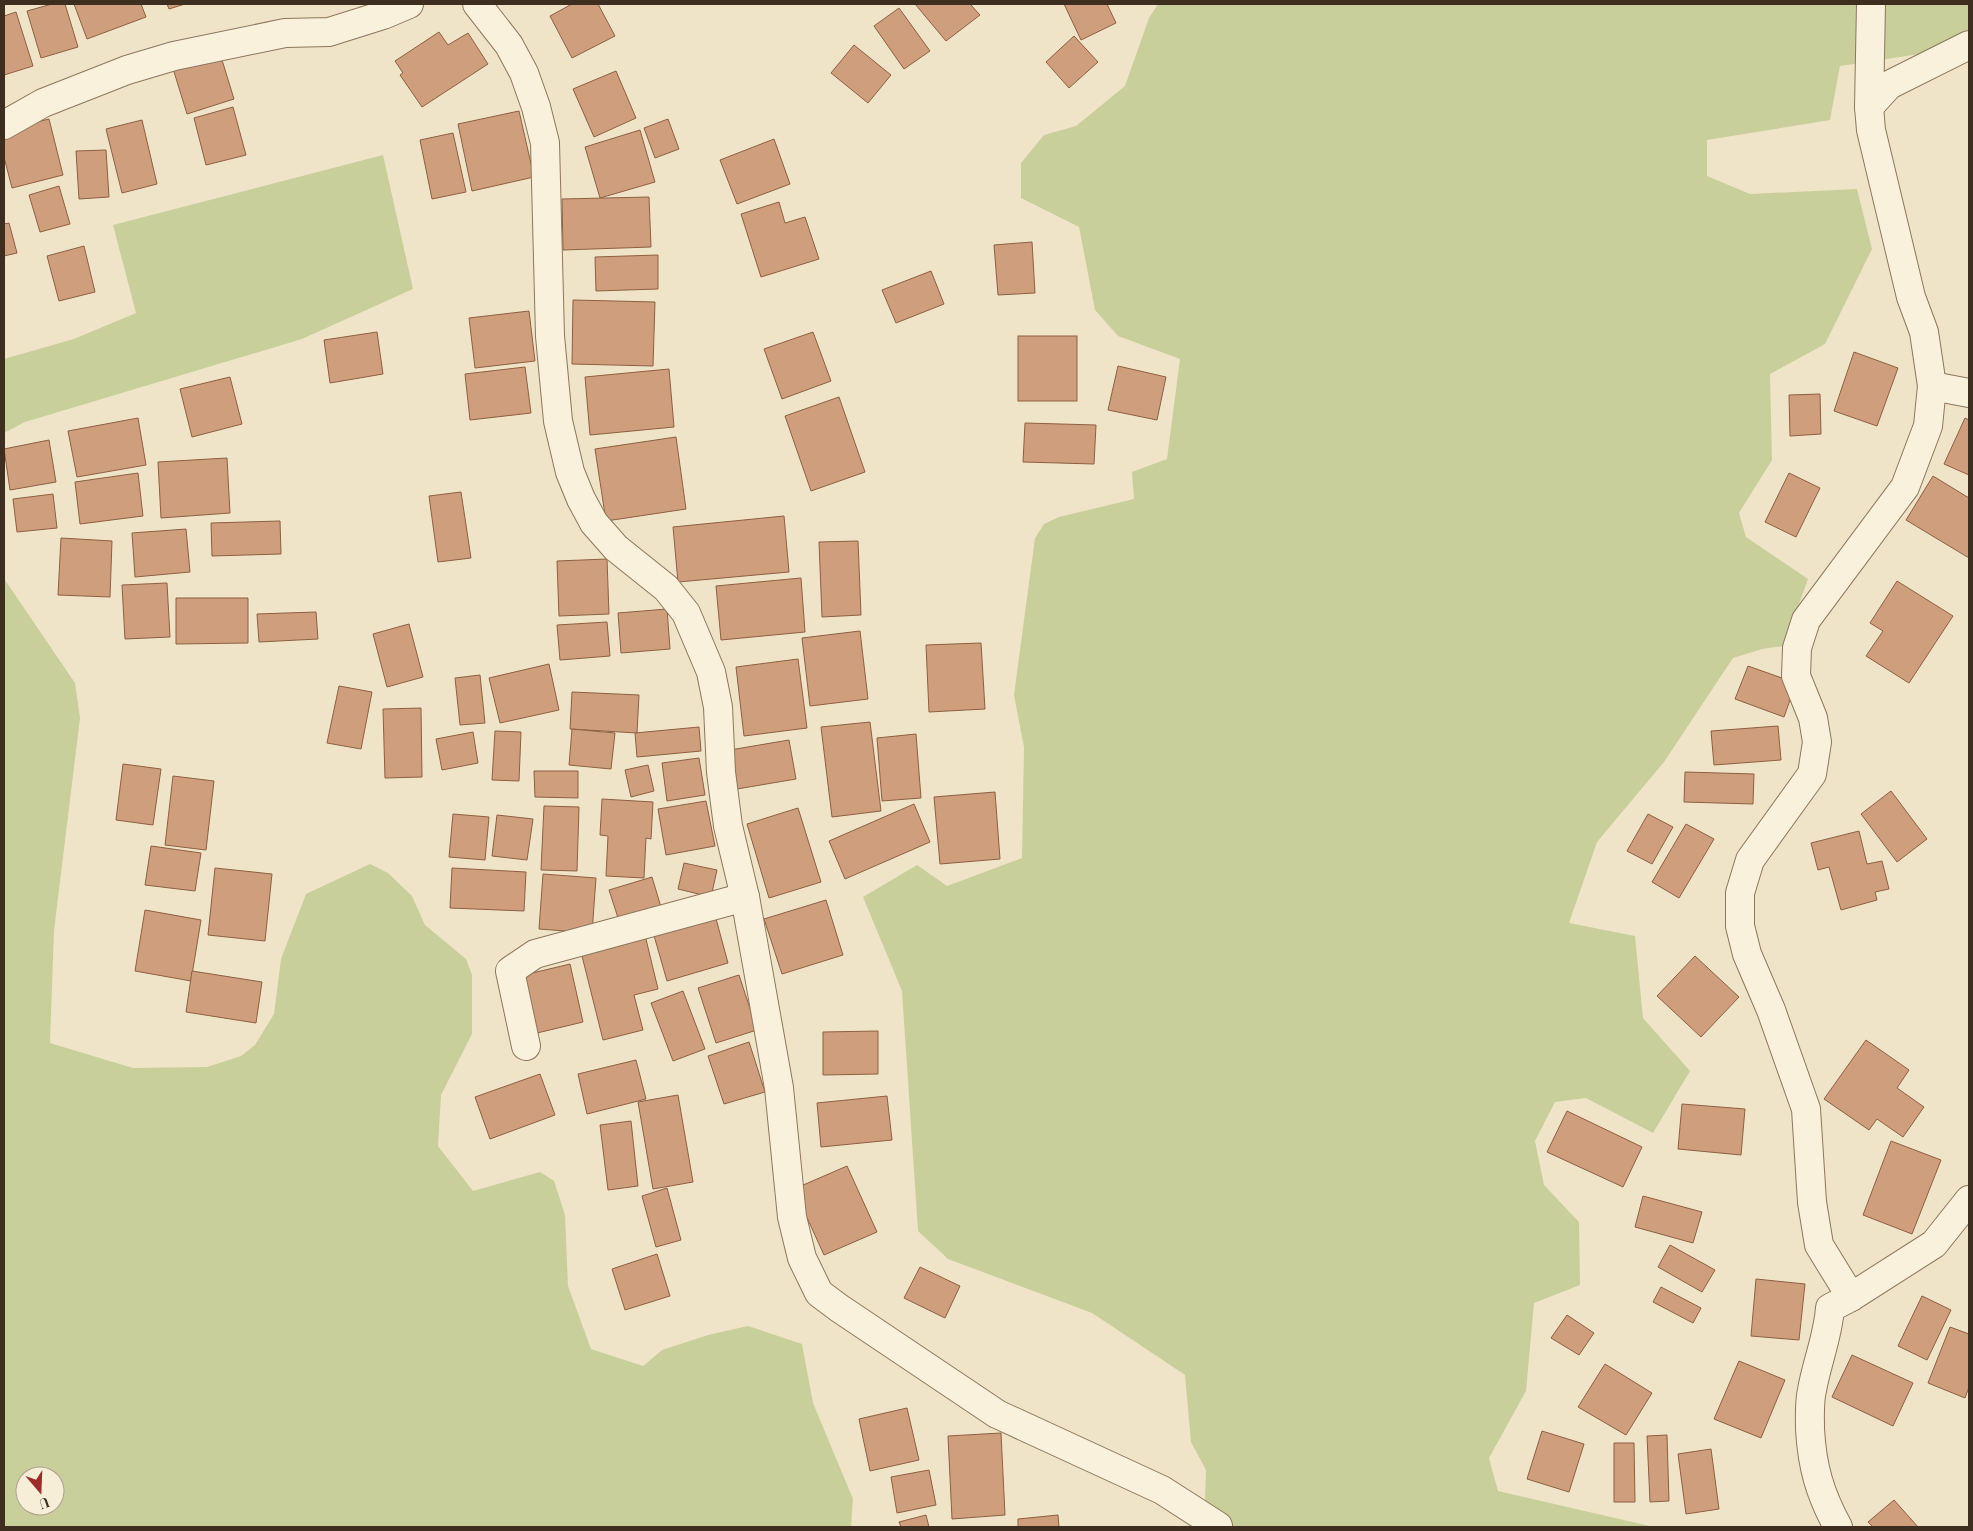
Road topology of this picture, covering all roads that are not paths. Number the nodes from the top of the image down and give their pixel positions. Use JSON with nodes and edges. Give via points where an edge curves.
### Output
{"nodes":[{"id":1,"x":409,"y":4,"type":"edge"},
{"id":2,"x":477,"y":4,"type":"edge"},
{"id":3,"x":1871,"y":4,"type":"edge"},
{"id":4,"x":1969,"y":46,"type":"edge"},
{"id":5,"x":1869,"y":108,"type":"junction"},
{"id":6,"x":4,"y":125,"type":"edge"},
{"id":7,"x":1932,"y":386,"type":"junction"},
{"id":8,"x":1969,"y":393,"type":"edge"},
{"id":9,"x":745,"y":897,"type":"junction"},
{"id":10,"x":526,"y":1046,"type":"dead end"},
{"id":11,"x":1969,"y":1200,"type":"edge"},
{"id":12,"x":1852,"y":1297,"type":"junction"},
{"id":13,"x":1218,"y":1526,"type":"dead end"},
{"id":14,"x":1838,"y":1527,"type":"edge"}],
"edges":[{"from":1,"to":6,"type":"street","via":[[329,32],[286,33],[174,56],[127,70],[43,103]]},
{"from":2,"to":9,"type":"street","via":[[509,45],[524,73],[545,143],[550,336],[558,420],[570,472],[594,522],[616,548],[666,588],[686,613],[697,637],[711,672],[718,707],[728,826]]},
{"from":3,"to":5,"type":"street"},
{"from":4,"to":5,"type":"street","via":[[1889,85]]},
{"from":5,"to":7,"type":"street","via":[[1871,130],[1911,297],[1924,332]]},
{"from":7,"to":8,"type":"street"},
{"from":7,"to":12,"type":"street","via":[[1928,426],[1905,487],[1806,620],[1797,648],[1796,676],[1816,734],[1812,774],[1750,860],[1740,893],[1740,926],[1747,954],[1806,1108],[1812,1202],[1819,1245]]},
{"from":9,"to":10,"type":"street","via":[[535,954],[510,971]]},
{"from":9,"to":13,"type":"street","via":[[779,1088],[792,1217],[802,1258],[819,1293],[996,1414],[1162,1490]]},
{"from":11,"to":12,"type":"street","via":[[1934,1244]]},
{"from":12,"to":14,"type":"street","via":[[1830,1308],[1829,1329],[1819,1357],[1809,1406],[1812,1457],[1820,1487]]}]}
